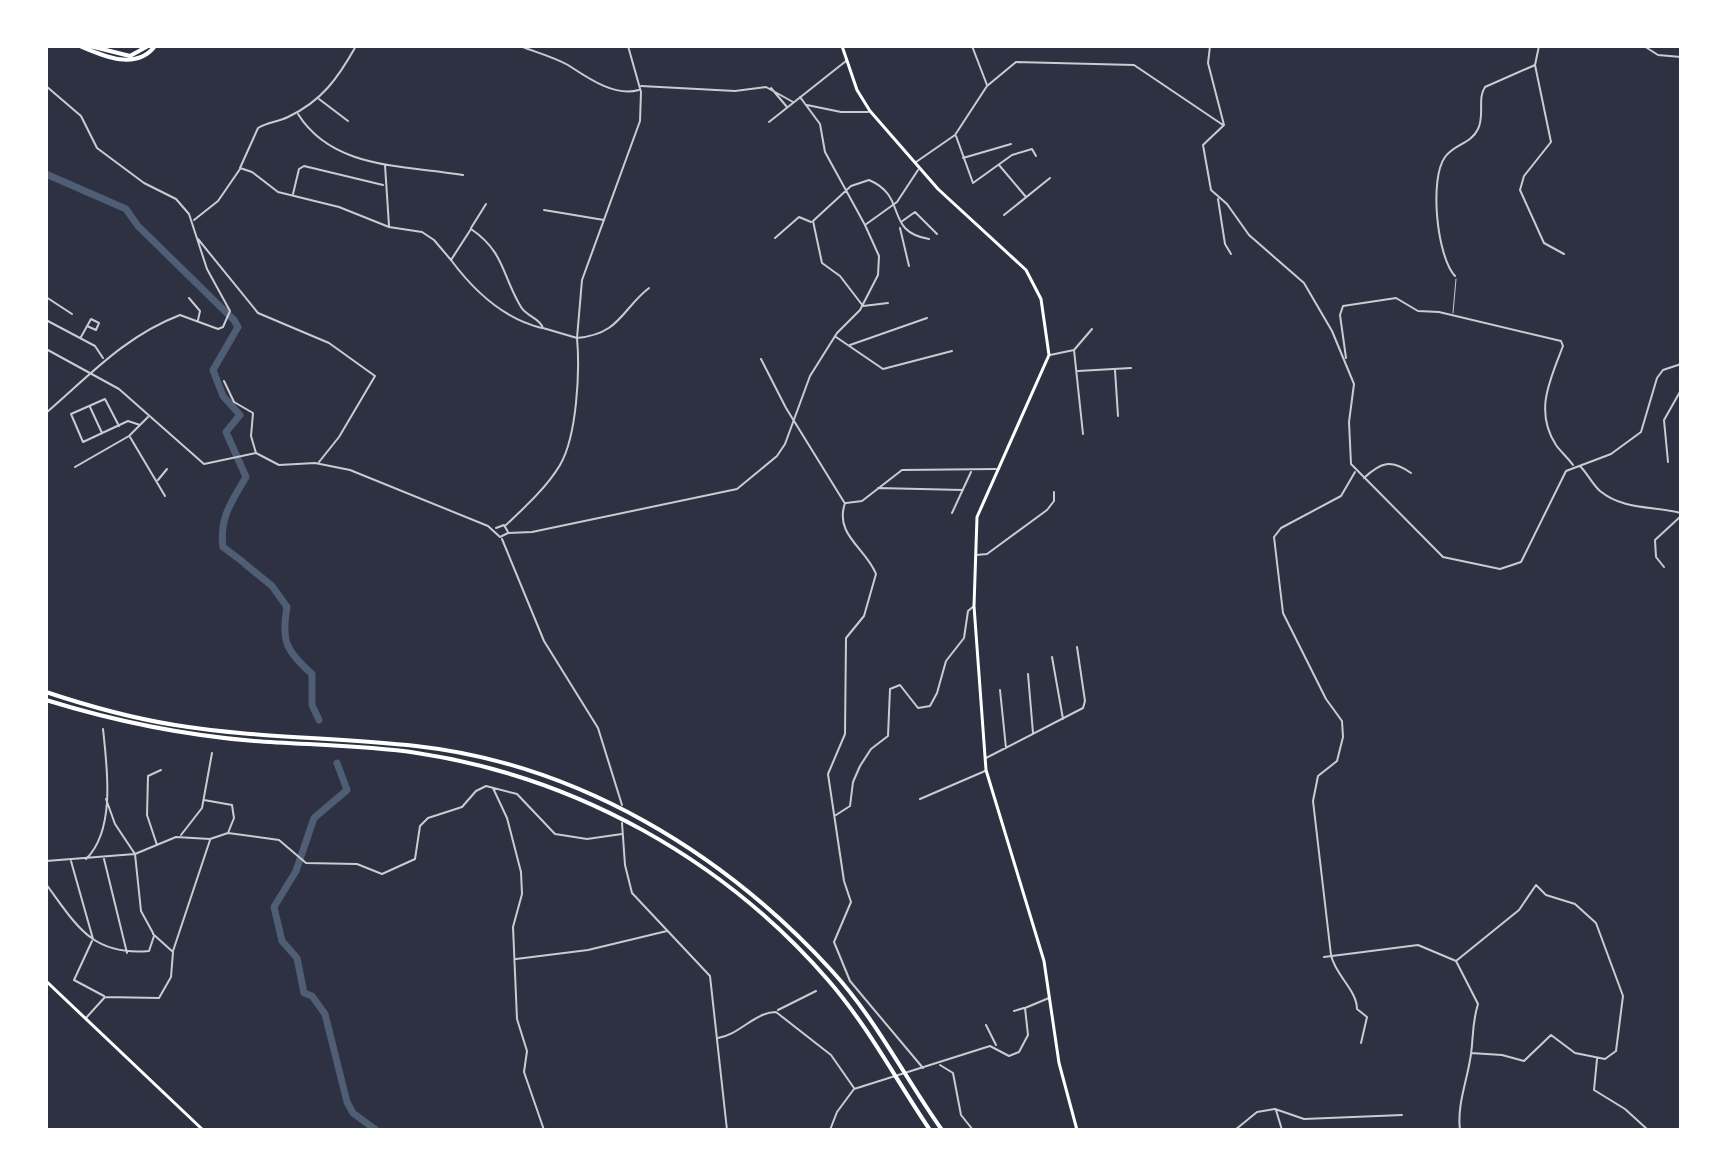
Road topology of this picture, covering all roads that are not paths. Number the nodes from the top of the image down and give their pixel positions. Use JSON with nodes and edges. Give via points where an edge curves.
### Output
{"nodes":[{"id":1,"x":80,"y":46,"type":"edge"},
{"id":2,"x":90,"y":46,"type":"edge"},
{"id":3,"x":148,"y":46,"type":"edge"},
{"id":4,"x":155,"y":46,"type":"edge"},
{"id":5,"x":356,"y":46,"type":"edge"},
{"id":6,"x":520,"y":46,"type":"edge"},
{"id":7,"x":628,"y":46,"type":"edge"},
{"id":8,"x":842,"y":46,"type":"edge"},
{"id":9,"x":972,"y":46,"type":"edge"},
{"id":10,"x":1210,"y":46,"type":"edge"},
{"id":11,"x":1539,"y":46,"type":"edge"},
{"id":12,"x":1644,"y":46,"type":"edge"},
{"id":13,"x":1681,"y":57,"type":"edge"},
{"id":14,"x":847,"y":60,"type":"junction"},
{"id":15,"x":1535,"y":65,"type":"junction"},
{"id":16,"x":640,"y":85,"type":"junction"},
{"id":17,"x":46,"y":86,"type":"edge"},
{"id":18,"x":648,"y":86,"type":"junction"},
{"id":19,"x":987,"y":86,"type":"junction"},
{"id":20,"x":770,"y":88,"type":"junction"},
{"id":21,"x":641,"y":91,"type":"junction"},
{"id":22,"x":800,"y":97,"type":"junction"},
{"id":23,"x":318,"y":98,"type":"junction"},
{"id":24,"x":793,"y":102,"type":"junction"},
{"id":25,"x":806,"y":105,"type":"junction"},
{"id":26,"x":787,"y":107,"type":"junction"},
{"id":27,"x":870,"y":111,"type":"junction"},
{"id":28,"x":297,"y":113,"type":"junction"},
{"id":29,"x":348,"y":121,"type":"dead end"},
{"id":30,"x":769,"y":122,"type":"dead end"},
{"id":31,"x":1224,"y":125,"type":"junction"},
{"id":32,"x":955,"y":135,"type":"junction"},
{"id":33,"x":1011,"y":144,"type":"dead end"},
{"id":34,"x":1036,"y":156,"type":"dead end"},
{"id":35,"x":962,"y":159,"type":"junction"},
{"id":36,"x":914,"y":163,"type":"junction"},
{"id":37,"x":385,"y":164,"type":"junction"},
{"id":38,"x":999,"y":164,"type":"junction"},
{"id":39,"x":240,"y":168,"type":"junction"},
{"id":40,"x":919,"y":169,"type":"junction"},
{"id":41,"x":463,"y":175,"type":"dead end"},
{"id":42,"x":1050,"y":178,"type":"dead end"},
{"id":43,"x":383,"y":185,"type":"junction"},
{"id":44,"x":845,"y":191,"type":"junction"},
{"id":45,"x":292,"y":195,"type":"junction"},
{"id":46,"x":1026,"y":198,"type":"junction"},
{"id":47,"x":1219,"y":198,"type":"junction"},
{"id":48,"x":486,"y":204,"type":"dead end"},
{"id":49,"x":894,"y":204,"type":"junction"},
{"id":50,"x":544,"y":210,"type":"dead end"},
{"id":51,"x":1004,"y":215,"type":"dead end"},
{"id":52,"x":605,"y":220,"type":"junction"},
{"id":53,"x":194,"y":221,"type":"junction"},
{"id":54,"x":812,"y":222,"type":"junction"},
{"id":55,"x":865,"y":225,"type":"junction"},
{"id":56,"x":901,"y":225,"type":"junction"},
{"id":57,"x":389,"y":227,"type":"junction"},
{"id":58,"x":471,"y":229,"type":"junction"},
{"id":59,"x":937,"y":234,"type":"dead end"},
{"id":60,"x":195,"y":236,"type":"junction"},
{"id":61,"x":775,"y":238,"type":"dead end"},
{"id":62,"x":929,"y":239,"type":"dead end"},
{"id":63,"x":1231,"y":254,"type":"dead end"},
{"id":64,"x":1564,"y":254,"type":"dead end"},
{"id":65,"x":451,"y":260,"type":"junction"},
{"id":66,"x":909,"y":266,"type":"dead end"},
{"id":67,"x":1455,"y":276,"type":"joint"},
{"id":68,"x":649,"y":288,"type":"dead end"},
{"id":69,"x":46,"y":297,"type":"edge"},
{"id":70,"x":189,"y":298,"type":"dead end"},
{"id":71,"x":888,"y":303,"type":"dead end"},
{"id":72,"x":863,"y":306,"type":"junction"},
{"id":73,"x":72,"y":314,"type":"dead end"},
{"id":74,"x":1452,"y":316,"type":"junction"},
{"id":75,"x":927,"y":318,"type":"dead end"},
{"id":76,"x":46,"y":320,"type":"edge"},
{"id":77,"x":198,"y":321,"type":"junction"},
{"id":78,"x":87,"y":326,"type":"dead end"},
{"id":79,"x":543,"y":328,"type":"junction"},
{"id":80,"x":1092,"y":329,"type":"dead end"},
{"id":81,"x":835,"y":336,"type":"junction"},
{"id":82,"x":81,"y":338,"type":"junction"},
{"id":83,"x":577,"y":338,"type":"junction"},
{"id":84,"x":849,"y":346,"type":"junction"},
{"id":85,"x":46,"y":349,"type":"edge"},
{"id":86,"x":1074,"y":350,"type":"junction"},
{"id":87,"x":952,"y":351,"type":"dead end"},
{"id":88,"x":1049,"y":355,"type":"junction"},
{"id":89,"x":103,"y":359,"type":"junction"},
{"id":90,"x":761,"y":359,"type":"dead end"},
{"id":91,"x":1345,"y":360,"type":"junction"},
{"id":92,"x":1681,"y":364,"type":"edge"},
{"id":93,"x":1131,"y":368,"type":"dead end"},
{"id":94,"x":1115,"y":369,"type":"junction"},
{"id":95,"x":90,"y":371,"type":"junction"},
{"id":96,"x":1077,"y":371,"type":"junction"},
{"id":97,"x":224,"y":381,"type":"dead end"},
{"id":98,"x":1681,"y":390,"type":"edge"},
{"id":99,"x":89,"y":406,"type":"junction"},
{"id":100,"x":46,"y":413,"type":"edge"},
{"id":101,"x":148,"y":416,"type":"junction"},
{"id":102,"x":1118,"y":416,"type":"dead end"},
{"id":103,"x":794,"y":418,"type":"junction"},
{"id":104,"x":140,"y":425,"type":"junction"},
{"id":105,"x":119,"y":426,"type":"junction"},
{"id":106,"x":102,"y":433,"type":"junction"},
{"id":107,"x":1083,"y":434,"type":"dead end"},
{"id":108,"x":129,"y":436,"type":"junction"},
{"id":109,"x":256,"y":453,"type":"junction"},
{"id":110,"x":1668,"y":462,"type":"dead end"},
{"id":111,"x":319,"y":463,"type":"junction"},
{"id":112,"x":1579,"y":465,"type":"junction"},
{"id":113,"x":1574,"y":466,"type":"junction"},
{"id":114,"x":75,"y":467,"type":"dead end"},
{"id":115,"x":167,"y":469,"type":"dead end"},
{"id":116,"x":998,"y":470,"type":"junction"},
{"id":117,"x":972,"y":471,"type":"junction"},
{"id":118,"x":1356,"y":471,"type":"junction"},
{"id":119,"x":1411,"y":473,"type":"dead end"},
{"id":120,"x":1363,"y":479,"type":"junction"},
{"id":121,"x":157,"y":481,"type":"junction"},
{"id":122,"x":877,"y":488,"type":"junction"},
{"id":123,"x":963,"y":490,"type":"junction"},
{"id":124,"x":1054,"y":492,"type":"dead end"},
{"id":125,"x":165,"y":496,"type":"dead end"},
{"id":126,"x":845,"y":503,"type":"junction"},
{"id":127,"x":952,"y":513,"type":"dead end"},
{"id":128,"x":1681,"y":514,"type":"edge"},
{"id":129,"x":505,"y":526,"type":"junction"},
{"id":130,"x":496,"y":529,"type":"junction"},
{"id":131,"x":508,"y":533,"type":"junction"},
{"id":132,"x":502,"y":538,"type":"junction"},
{"id":133,"x":974,"y":555,"type":"junction"},
{"id":134,"x":1664,"y":567,"type":"dead end"},
{"id":135,"x":974,"y":606,"type":"junction"},
{"id":136,"x":1077,"y":647,"type":"dead end"},
{"id":137,"x":1052,"y":657,"type":"dead end"},
{"id":138,"x":1028,"y":674,"type":"dead end"},
{"id":139,"x":1000,"y":690,"type":"dead end"},
{"id":140,"x":46,"y":692,"type":"edge"},
{"id":141,"x":46,"y":700,"type":"edge"},
{"id":142,"x":1063,"y":719,"type":"junction"},
{"id":143,"x":103,"y":729,"type":"dead end"},
{"id":144,"x":1033,"y":734,"type":"junction"},
{"id":145,"x":1006,"y":748,"type":"junction"},
{"id":146,"x":212,"y":753,"type":"dead end"},
{"id":147,"x":984,"y":756,"type":"junction"},
{"id":148,"x":161,"y":770,"type":"dead end"},
{"id":149,"x":986,"y":770,"type":"junction"},
{"id":150,"x":977,"y":777,"type":"junction"},
{"id":151,"x":988,"y":780,"type":"junction"},
{"id":152,"x":493,"y":787,"type":"junction"},
{"id":153,"x":106,"y":799,"type":"junction"},
{"id":154,"x":920,"y":799,"type":"dead end"},
{"id":155,"x":203,"y":800,"type":"junction"},
{"id":156,"x":622,"y":805,"type":"dead end"},
{"id":157,"x":835,"y":815,"type":"junction"},
{"id":158,"x":622,"y":823,"type":"dead end"},
{"id":159,"x":228,"y":833,"type":"junction"},
{"id":160,"x":622,"y":834,"type":"junction"},
{"id":161,"x":181,"y":838,"type":"junction"},
{"id":162,"x":210,"y":839,"type":"junction"},
{"id":163,"x":157,"y":846,"type":"junction"},
{"id":164,"x":135,"y":854,"type":"junction"},
{"id":165,"x":104,"y":858,"type":"junction"},
{"id":166,"x":85,"y":859,"type":"junction"},
{"id":167,"x":71,"y":860,"type":"junction"},
{"id":168,"x":46,"y":861,"type":"edge"},
{"id":169,"x":46,"y":884,"type":"edge"},
{"id":170,"x":668,"y":931,"type":"junction"},
{"id":171,"x":153,"y":934,"type":"junction"},
{"id":172,"x":93,"y":940,"type":"junction"},
{"id":173,"x":173,"y":952,"type":"junction"},
{"id":174,"x":127,"y":953,"type":"junction"},
{"id":175,"x":1331,"y":955,"type":"junction"},
{"id":176,"x":1324,"y":957,"type":"dead end"},
{"id":177,"x":516,"y":959,"type":"junction"},
{"id":178,"x":1456,"y":961,"type":"junction"},
{"id":179,"x":46,"y":981,"type":"edge"},
{"id":180,"x":816,"y":991,"type":"dead end"},
{"id":181,"x":105,"y":997,"type":"junction"},
{"id":182,"x":1050,"y":997,"type":"junction"},
{"id":183,"x":1025,"y":1008,"type":"junction"},
{"id":184,"x":1014,"y":1011,"type":"dead end"},
{"id":185,"x":776,"y":1012,"type":"junction"},
{"id":186,"x":86,"y":1019,"type":"junction"},
{"id":187,"x":986,"y":1025,"type":"dead end"},
{"id":188,"x":718,"y":1038,"type":"junction"},
{"id":189,"x":1361,"y":1043,"type":"dead end"},
{"id":190,"x":996,"y":1046,"type":"junction"},
{"id":191,"x":1471,"y":1053,"type":"junction"},
{"id":192,"x":1597,"y":1058,"type":"junction"},
{"id":193,"x":939,"y":1065,"type":"junction"},
{"id":194,"x":923,"y":1068,"type":"junction"},
{"id":195,"x":854,"y":1089,"type":"junction"},
{"id":196,"x":1275,"y":1109,"type":"junction"},
{"id":197,"x":1402,"y":1115,"type":"dead end"},
{"id":198,"x":203,"y":1130,"type":"edge"},
{"id":199,"x":544,"y":1130,"type":"edge"},
{"id":200,"x":727,"y":1130,"type":"edge"},
{"id":201,"x":830,"y":1130,"type":"edge"},
{"id":202,"x":930,"y":1130,"type":"edge"},
{"id":203,"x":942,"y":1130,"type":"edge"},
{"id":204,"x":973,"y":1130,"type":"edge"},
{"id":205,"x":1077,"y":1130,"type":"edge"},
{"id":206,"x":1235,"y":1130,"type":"edge"},
{"id":207,"x":1282,"y":1130,"type":"edge"},
{"id":208,"x":1460,"y":1130,"type":"edge"},
{"id":209,"x":1648,"y":1130,"type":"edge"}],
"edges":[{"from":1,"to":4,"type":"highway","via":[[131,61]]},
{"from":2,"to":3,"type":"highway","via":[[130,56]]},
{"from":5,"to":23,"type":"street","via":[[337,80]]},
{"from":6,"to":21,"type":"street","via":[[591,80]]},
{"from":7,"to":16,"type":"street"},
{"from":8,"to":14,"type":"main road"},
{"from":9,"to":19,"type":"street"},
{"from":10,"to":31,"type":"street","via":[[1208,63]]},
{"from":11,"to":15,"type":"street"},
{"from":12,"to":13,"type":"street","via":[[1658,55]]},
{"from":14,"to":22,"type":"street"},
{"from":14,"to":27,"type":"main road"},
{"from":15,"to":64,"type":"street","via":[[1551,142],[1524,176],[1520,190],[1544,243]]},
{"from":15,"to":67,"type":"street","via":[[1485,87],[1475,135],[1442,163],[1437,178],[1441,247]]},
{"from":16,"to":18,"type":"street"},
{"from":16,"to":21,"type":"street"},
{"from":17,"to":53,"type":"street","via":[[81,116],[97,148],[176,199]]},
{"from":18,"to":20,"type":"street"},
{"from":18,"to":21,"type":"street"},
{"from":19,"to":31,"type":"street","via":[[1011,64],[1034,60],[1134,65]]},
{"from":19,"to":32,"type":"street"},
{"from":20,"to":24,"type":"street"},
{"from":20,"to":26,"type":"street"},
{"from":21,"to":52,"type":"street","via":[[638,132]]},
{"from":22,"to":24,"type":"street"},
{"from":22,"to":25,"type":"street"},
{"from":23,"to":28,"type":"street"},
{"from":23,"to":29,"type":"street"},
{"from":24,"to":26,"type":"street"},
{"from":25,"to":27,"type":"street"},
{"from":25,"to":44,"type":"street","via":[[820,124],[825,152]]},
{"from":26,"to":30,"type":"street"},
{"from":27,"to":36,"type":"main road"},
{"from":28,"to":37,"type":"street","via":[[319,140],[360,160]]},
{"from":28,"to":39,"type":"street","via":[[258,128]]},
{"from":31,"to":47,"type":"street","via":[[1203,145],[1211,190]]},
{"from":32,"to":35,"type":"street"},
{"from":32,"to":36,"type":"street"},
{"from":33,"to":35,"type":"street"},
{"from":34,"to":38,"type":"street","via":[[1032,149]]},
{"from":35,"to":38,"type":"street","via":[[973,183]]},
{"from":36,"to":40,"type":"main road"},
{"from":37,"to":41,"type":"street"},
{"from":37,"to":43,"type":"street"},
{"from":38,"to":46,"type":"street"},
{"from":39,"to":45,"type":"street","via":[[273,190]]},
{"from":39,"to":53,"type":"street","via":[[218,201]]},
{"from":40,"to":49,"type":"street"},
{"from":40,"to":88,"type":"main road","via":[[1035,283]]},
{"from":42,"to":46,"type":"street"},
{"from":43,"to":45,"type":"street","via":[[304,166]]},
{"from":43,"to":57,"type":"street"},
{"from":44,"to":49,"type":"street","via":[[869,180]]},
{"from":44,"to":54,"type":"street"},
{"from":44,"to":55,"type":"street"},
{"from":45,"to":57,"type":"street"},
{"from":46,"to":51,"type":"street"},
{"from":47,"to":63,"type":"street"},
{"from":47,"to":91,"type":"street","via":[[1249,235],[1304,283]]},
{"from":48,"to":58,"type":"street"},
{"from":49,"to":55,"type":"street"},
{"from":49,"to":56,"type":"street"},
{"from":50,"to":52,"type":"street"},
{"from":52,"to":83,"type":"street","via":[[582,280]]},
{"from":53,"to":60,"type":"street"},
{"from":54,"to":61,"type":"street","via":[[799,217]]},
{"from":54,"to":72,"type":"street","via":[[822,263],[840,276]]},
{"from":55,"to":72,"type":"street","via":[[880,266]]},
{"from":56,"to":59,"type":"street","via":[[915,212]]},
{"from":56,"to":62,"type":"street","via":[[913,236]]},
{"from":56,"to":66,"type":"street"},
{"from":57,"to":65,"type":"street","via":[[426,234]]},
{"from":58,"to":65,"type":"street"},
{"from":58,"to":79,"type":"street","via":[[499,255],[521,307]]},
{"from":60,"to":77,"type":"street","via":[[230,311],[218,329]]},
{"from":60,"to":111,"type":"street","via":[[258,313],[329,343],[374,372],[374,380]]},
{"from":65,"to":79,"type":"street","via":[[496,307]]},
{"from":67,"to":74,"type":"lane"},
{"from":68,"to":83,"type":"street","via":[[613,327]]},
{"from":69,"to":73,"type":"street"},
{"from":70,"to":77,"type":"street","via":[[200,311]]},
{"from":71,"to":72,"type":"street"},
{"from":72,"to":81,"type":"street"},
{"from":74,"to":91,"type":"street","via":[[1411,309],[1396,298],[1348,304],[1341,310]]},
{"from":74,"to":113,"type":"street","via":[[1561,341],[1543,398],[1552,435]]},
{"from":75,"to":84,"type":"street"},
{"from":76,"to":82,"type":"street"},
{"from":77,"to":89,"type":"street","via":[[176,317]]},
{"from":78,"to":82,"type":"street"},
{"from":79,"to":83,"type":"street"},
{"from":80,"to":86,"type":"street"},
{"from":81,"to":84,"type":"street"},
{"from":81,"to":103,"type":"street","via":[[810,376]]},
{"from":82,"to":89,"type":"street"},
{"from":83,"to":129,"type":"street","via":[[579,366],[562,460]]},
{"from":84,"to":87,"type":"street","via":[[886,369]]},
{"from":85,"to":95,"type":"street"},
{"from":86,"to":88,"type":"street"},
{"from":86,"to":96,"type":"street"},
{"from":88,"to":116,"type":"main road"},
{"from":89,"to":95,"type":"street"},
{"from":90,"to":103,"type":"street"},
{"from":91,"to":118,"type":"street","via":[[1355,392],[1349,422]]},
{"from":92,"to":112,"type":"street","via":[[1657,378],[1641,432],[1611,454]]},
{"from":93,"to":94,"type":"street"},
{"from":94,"to":96,"type":"street"},
{"from":94,"to":102,"type":"street"},
{"from":95,"to":100,"type":"street"},
{"from":95,"to":101,"type":"street"},
{"from":96,"to":107,"type":"street"},
{"from":97,"to":109,"type":"street","via":[[234,402],[253,413]]},
{"from":98,"to":110,"type":"street","via":[[1664,420]]},
{"from":99,"to":105,"type":"street","via":[[108,400]]},
{"from":99,"to":106,"type":"street"},
{"from":99,"to":106,"type":"street","via":[[71,414],[83,442]]},
{"from":101,"to":104,"type":"street"},
{"from":101,"to":109,"type":"street","via":[[204,464]]},
{"from":103,"to":126,"type":"street"},
{"from":103,"to":131,"type":"street","via":[[780,452],[737,489]]},
{"from":104,"to":105,"type":"street","via":[[128,421]]},
{"from":104,"to":108,"type":"street"},
{"from":105,"to":106,"type":"street"},
{"from":108,"to":114,"type":"street"},
{"from":108,"to":121,"type":"street"},
{"from":109,"to":111,"type":"street","via":[[279,465]]},
{"from":111,"to":130,"type":"street"},
{"from":112,"to":113,"type":"street"},
{"from":112,"to":128,"type":"street","via":[[1597,490],[1624,505]]},
{"from":113,"to":120,"type":"street","via":[[1566,471],[1525,555],[1507,569],[1443,557]]},
{"from":115,"to":121,"type":"street"},
{"from":116,"to":117,"type":"street"},
{"from":116,"to":133,"type":"main road","via":[[977,517]]},
{"from":117,"to":122,"type":"street","via":[[906,470]]},
{"from":117,"to":123,"type":"street"},
{"from":118,"to":120,"type":"street"},
{"from":118,"to":175,"type":"street","via":[[1341,496],[1281,528],[1274,537],[1283,613],[1343,725],[1337,761],[1321,772],[1314,788]]},
{"from":119,"to":120,"type":"street","via":[[1383,462]]},
{"from":121,"to":125,"type":"street"},
{"from":122,"to":123,"type":"street"},
{"from":122,"to":126,"type":"street","via":[[860,502]]},
{"from":123,"to":127,"type":"street"},
{"from":124,"to":133,"type":"street","via":[[1047,510],[987,554]]},
{"from":126,"to":157,"type":"street","via":[[845,530],[876,574],[864,616],[845,642],[845,734],[828,774]]},
{"from":128,"to":134,"type":"street","via":[[1655,540],[1656,557]]},
{"from":129,"to":130,"type":"street"},
{"from":129,"to":131,"type":"street"},
{"from":130,"to":132,"type":"street"},
{"from":131,"to":132,"type":"street"},
{"from":132,"to":156,"type":"street","via":[[544,641],[598,728]]},
{"from":133,"to":135,"type":"main road"},
{"from":135,"to":147,"type":"main road"},
{"from":135,"to":157,"type":"street","via":[[930,706],[917,708],[900,685],[890,689],[888,736],[860,766],[848,810]]},
{"from":136,"to":142,"type":"street","via":[[1085,705]]},
{"from":137,"to":142,"type":"street"},
{"from":138,"to":144,"type":"street"},
{"from":139,"to":145,"type":"street"},
{"from":140,"to":203,"type":"highway","via":[[174,725],[455,753],[551,780],[647,822],[722,869],[833,973],[883,1037]]},
{"from":141,"to":202,"type":"highway","via":[[174,732],[416,753],[505,773],[598,807],[705,867],[758,911],[827,979],[876,1042]]},
{"from":142,"to":144,"type":"street"},
{"from":143,"to":153,"type":"street"},
{"from":144,"to":145,"type":"street"},
{"from":145,"to":147,"type":"street"},
{"from":146,"to":155,"type":"street"},
{"from":147,"to":149,"type":"main road"},
{"from":148,"to":163,"type":"street","via":[[148,776],[147,815]]},
{"from":149,"to":150,"type":"street"},
{"from":149,"to":151,"type":"main road"},
{"from":150,"to":151,"type":"street"},
{"from":150,"to":154,"type":"street"},
{"from":151,"to":182,"type":"main road","via":[[1044,961]]},
{"from":152,"to":159,"type":"street","via":[[476,791],[462,807],[428,818],[420,826],[415,859],[382,874],[357,864],[301,860],[279,840]]},
{"from":152,"to":160,"type":"street","via":[[529,803],[555,834],[587,839]]},
{"from":152,"to":177,"type":"street","via":[[521,872],[522,894],[513,927]]},
{"from":153,"to":164,"type":"street"},
{"from":153,"to":166,"type":"street","via":[[98,847]]},
{"from":155,"to":159,"type":"street","via":[[232,805]]},
{"from":155,"to":161,"type":"street"},
{"from":157,"to":194,"type":"street","via":[[851,902],[834,942],[839,960],[850,981]]},
{"from":158,"to":160,"type":"street"},
{"from":159,"to":162,"type":"street"},
{"from":160,"to":170,"type":"street","via":[[632,893]]},
{"from":161,"to":162,"type":"street"},
{"from":161,"to":163,"type":"street"},
{"from":162,"to":173,"type":"street"},
{"from":163,"to":164,"type":"street"},
{"from":164,"to":165,"type":"street"},
{"from":164,"to":171,"type":"street","via":[[141,911]]},
{"from":165,"to":166,"type":"street"},
{"from":165,"to":174,"type":"street"},
{"from":166,"to":167,"type":"street"},
{"from":167,"to":168,"type":"street"},
{"from":167,"to":172,"type":"street"},
{"from":169,"to":172,"type":"street"},
{"from":170,"to":177,"type":"street","via":[[588,950]]},
{"from":170,"to":188,"type":"street","via":[[710,976]]},
{"from":171,"to":173,"type":"street"},
{"from":171,"to":174,"type":"street","via":[[149,951]]},
{"from":172,"to":174,"type":"street"},
{"from":172,"to":181,"type":"street","via":[[74,980]]},
{"from":173,"to":181,"type":"street","via":[[171,977],[159,998]]},
{"from":175,"to":176,"type":"street"},
{"from":175,"to":178,"type":"street","via":[[1418,945]]},
{"from":175,"to":189,"type":"street","via":[[1334,969],[1357,999],[1357,1009],[1367,1017]]},
{"from":177,"to":199,"type":"street","via":[[517,1019],[527,1051],[524,1072]]},
{"from":178,"to":191,"type":"street","via":[[1477,998]]},
{"from":178,"to":192,"type":"street","via":[[1519,910],[1531,887],[1575,904],[1596,923],[1623,996],[1616,1051]]},
{"from":179,"to":186,"type":"main road"},
{"from":180,"to":185,"type":"street"},
{"from":181,"to":186,"type":"street"},
{"from":182,"to":183,"type":"street"},
{"from":182,"to":205,"type":"main road","via":[[1059,1063]]},
{"from":183,"to":184,"type":"street"},
{"from":183,"to":190,"type":"street","via":[[1028,1035],[1023,1047],[1009,1056]]},
{"from":185,"to":188,"type":"street"},
{"from":185,"to":195,"type":"street","via":[[831,1055]]},
{"from":186,"to":198,"type":"main road"},
{"from":187,"to":190,"type":"street"},
{"from":188,"to":200,"type":"street"},
{"from":190,"to":193,"type":"street"},
{"from":191,"to":192,"type":"street","via":[[1524,1061],[1551,1035],[1575,1053]]},
{"from":191,"to":208,"type":"street"},
{"from":192,"to":209,"type":"street","via":[[1594,1090]]},
{"from":193,"to":194,"type":"street"},
{"from":193,"to":204,"type":"street","via":[[953,1073],[961,1115]]},
{"from":194,"to":195,"type":"street"},
{"from":195,"to":201,"type":"street"},
{"from":196,"to":197,"type":"street","via":[[1304,1119]]},
{"from":196,"to":206,"type":"street","via":[[1257,1112]]},
{"from":196,"to":207,"type":"street"}]}
